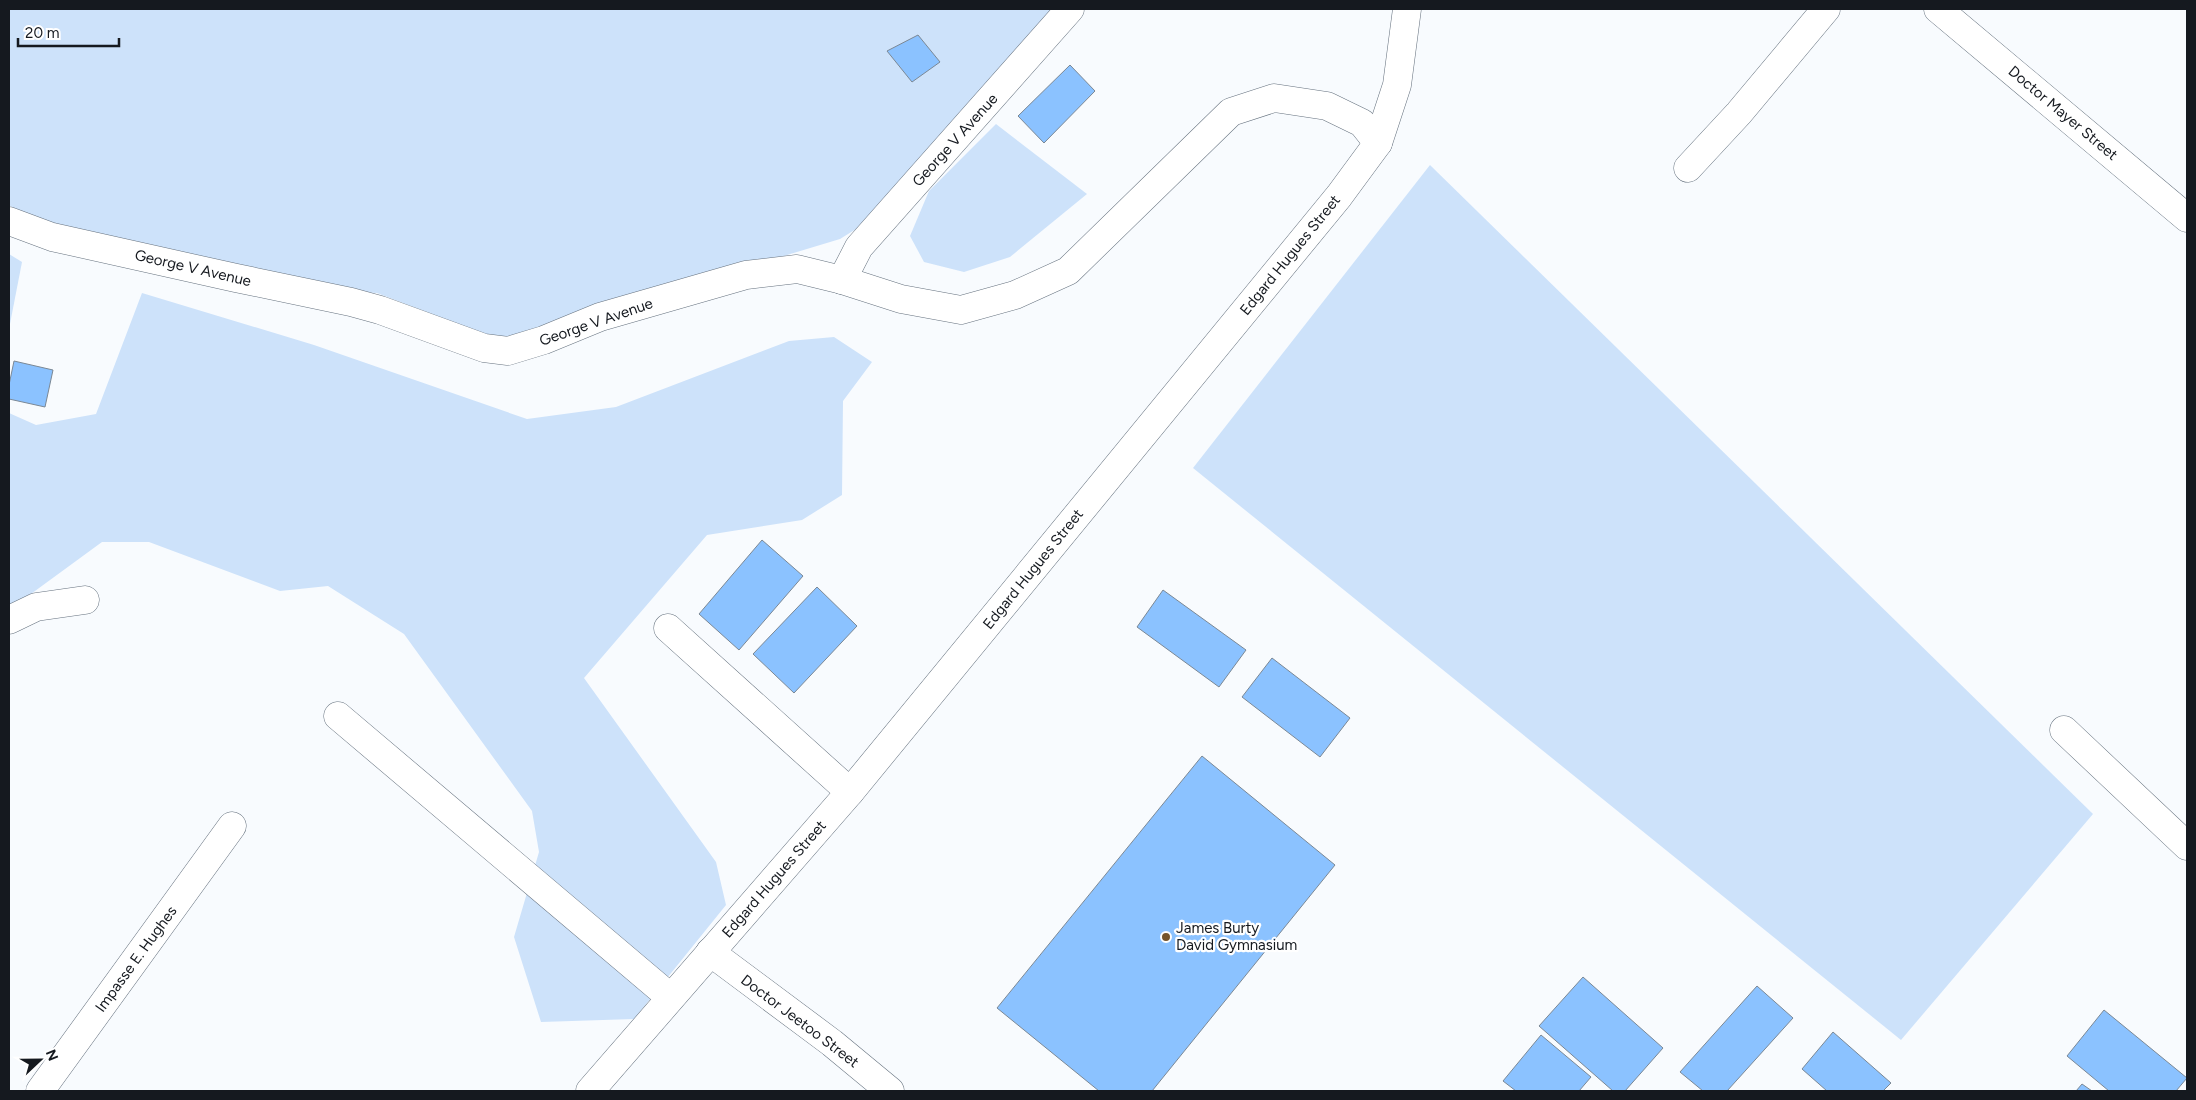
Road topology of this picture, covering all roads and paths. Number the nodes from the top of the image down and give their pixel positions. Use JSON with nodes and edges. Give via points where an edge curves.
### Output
{"nodes":[{"id":1,"x":1070,"y":9,"type":"edge"},
{"id":2,"x":1406,"y":9,"type":"edge"},
{"id":3,"x":1826,"y":9,"type":"edge"},
{"id":4,"x":1938,"y":9,"type":"edge"},
{"id":5,"x":1378,"y":143,"type":"junction"},
{"id":6,"x":1688,"y":168,"type":"dead end"},
{"id":7,"x":2184,"y":207,"type":"edge"},
{"id":8,"x":9,"y":221,"type":"edge"},
{"id":9,"x":842,"y":280,"type":"junction"},
{"id":10,"x":85,"y":600,"type":"dead end"},
{"id":11,"x":9,"y":620,"type":"edge"},
{"id":12,"x":668,"y":628,"type":"dead end"},
{"id":13,"x":338,"y":716,"type":"dead end"},
{"id":14,"x":2064,"y":730,"type":"dead end"},
{"id":15,"x":850,"y":792,"type":"junction"},
{"id":16,"x":232,"y":826,"type":"dead end"},
{"id":17,"x":2187,"y":846,"type":"edge"},
{"id":18,"x":710,"y":952,"type":"junction"},
{"id":19,"x":670,"y":997,"type":"junction"},
{"id":20,"x":40,"y":1091,"type":"edge"},
{"id":21,"x":590,"y":1091,"type":"edge"},
{"id":22,"x":890,"y":1091,"type":"edge"}],
"edges":[{"from":1,"to":9,"type":"street","name":"George V Avenue","via":[[859,247]]},
{"from":2,"to":5,"type":"street","name":"Edgard Hugues Street","via":[[1398,85]]},
{"from":3,"to":6,"type":"street"},
{"from":4,"to":7,"type":"street","name":"Doctor Mayer Street"},
{"from":5,"to":9,"type":"street","via":[[1362,123],[1326,106],[1274,98],[1231,112],[1068,271],[1015,295],[961,310],[901,299]]},
{"from":5,"to":15,"type":"street","name":"Edgard Hugues Street","via":[[1339,196]]},
{"from":8,"to":9,"type":"street","name":"George V Avenue","via":[[52,237],[358,304],[484,348],[508,351],[600,317],[746,275],[797,269]]},
{"from":10,"to":11,"type":"street","via":[[36,607]]},
{"from":12,"to":15,"type":"street"},
{"from":13,"to":19,"type":"street"},
{"from":14,"to":17,"type":"street"},
{"from":15,"to":18,"type":"street","name":"Edgard Hugues Street"},
{"from":16,"to":20,"type":"street","name":"Impasse E. Hughes"},
{"from":18,"to":19,"type":"street","name":"Edgard Hugues Street"},
{"from":18,"to":22,"type":"street","name":"Doctor Jeetoo Street","via":[[832,1043]]},
{"from":19,"to":21,"type":"street","name":"Edgard Hugues Street"}]}
